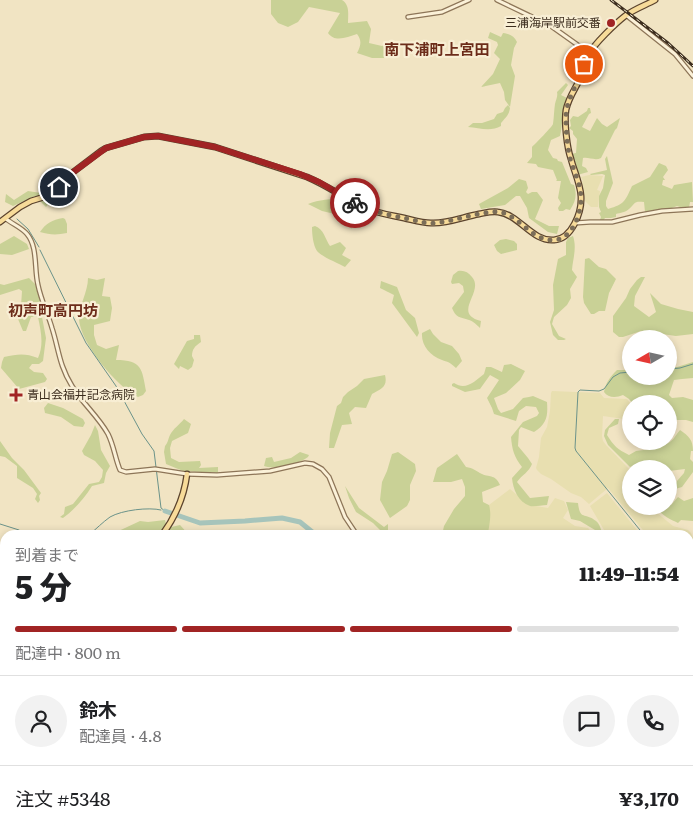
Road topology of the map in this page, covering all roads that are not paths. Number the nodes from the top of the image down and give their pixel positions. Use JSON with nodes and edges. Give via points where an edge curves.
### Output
{"nodes":[{"id":1,"x":469,"y":0,"type":"edge"},
{"id":2,"x":497,"y":0,"type":"edge"},
{"id":3,"x":505,"y":0,"type":"edge"},
{"id":4,"x":655,"y":0,"type":"edge"},
{"id":5,"x":507,"y":5,"type":"junction"},
{"id":6,"x":626,"y":14,"type":"junction"},
{"id":7,"x":408,"y":17,"type":"dead end"},
{"id":8,"x":589,"y":53,"type":"junction"},
{"id":9,"x":693,"y":76,"type":"edge"},
{"id":10,"x":693,"y":209,"type":"edge"},
{"id":11,"x":5,"y":218,"type":"junction"},
{"id":12,"x":0,"y":222,"type":"edge"},
{"id":13,"x":575,"y":223,"type":"junction"},
{"id":14,"x":187,"y":474,"type":"junction"},
{"id":15,"x":165,"y":530,"type":"edge"},
{"id":16,"x":354,"y":530,"type":"edge"}],
"edges":[{"from":1,"to":7,"type":"street","via":[[442,12]]},
{"from":2,"to":5,"type":"street"},
{"from":3,"to":5,"type":"street"},
{"from":4,"to":6,"type":"main road"},
{"from":5,"to":8,"type":"street","via":[[551,26]]},
{"from":6,"to":8,"type":"main road"},
{"from":6,"to":9,"type":"street","via":[[675,54]]},
{"from":8,"to":13,"type":"main road","via":[[566,109],[570,157],[581,198]]},
{"from":10,"to":13,"type":"street","via":[[662,211],[612,222]]},
{"from":11,"to":12,"type":"main road"},
{"from":11,"to":13,"type":"main road","via":[[20,207],[53,192],[106,148],[158,136],[250,158],[314,180],[368,209],[422,222],[437,223],[500,212],[541,238],[551,240],[565,236]]},
{"from":11,"to":14,"type":"street","via":[[23,230],[32,242],[38,285],[63,370],[75,392],[109,436],[120,470]]},
{"from":14,"to":15,"type":"main road","via":[[183,497]]},
{"from":14,"to":16,"type":"street","via":[[226,475],[305,463],[316,465],[329,477]]}]}
